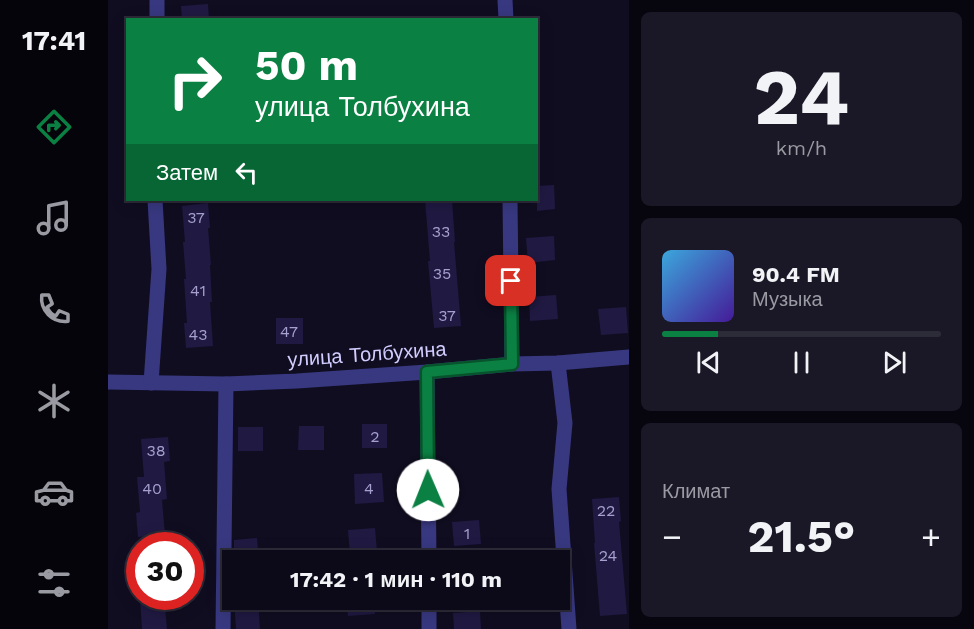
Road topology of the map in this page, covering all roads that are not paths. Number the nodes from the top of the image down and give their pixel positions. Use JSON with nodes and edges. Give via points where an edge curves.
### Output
{"nodes":[{"id":1,"x":157,"y":0,"type":"edge"},
{"id":2,"x":505,"y":0,"type":"edge"},
{"id":3,"x":157,"y":18,"type":"edge"},
{"id":4,"x":506,"y":18,"type":"edge"},
{"id":5,"x":155,"y":201,"type":"edge"},
{"id":6,"x":510,"y":201,"type":"edge"},
{"id":7,"x":629,"y":357,"type":"edge"},
{"id":8,"x":558,"y":363,"type":"junction"},
{"id":9,"x":512,"y":364,"type":"junction"},
{"id":10,"x":427,"y":372,"type":"junction"},
{"id":11,"x":108,"y":382,"type":"edge"},
{"id":12,"x":151,"y":383,"type":"junction"},
{"id":13,"x":226,"y":384,"type":"junction"},
{"id":14,"x":429,"y":550,"type":"edge"},
{"id":15,"x":429,"y":610,"type":"edge"},
{"id":16,"x":223,"y":629,"type":"edge"},
{"id":17,"x":429,"y":629,"type":"edge"},
{"id":18,"x":568,"y":629,"type":"edge"}],
"edges":[{"from":1,"to":3,"type":"street"},
{"from":2,"to":4,"type":"street"},
{"from":5,"to":12,"type":"street","via":[[159,269]]},
{"from":6,"to":9,"type":"street"},
{"from":7,"to":8,"type":"street","name":"улица Толбухина"},
{"from":8,"to":9,"type":"street","name":"улица Толбухина"},
{"from":8,"to":18,"type":"street","via":[[565,423],[559,489]]},
{"from":9,"to":10,"type":"street","name":"улица Толбухина"},
{"from":10,"to":13,"type":"street","name":"улица Толбухина"},
{"from":10,"to":14,"type":"street"},
{"from":11,"to":12,"type":"street","name":"улица Толбухина"},
{"from":12,"to":13,"type":"street","name":"улица Толбухина"},
{"from":13,"to":16,"type":"street"},
{"from":15,"to":17,"type":"street"}]}
